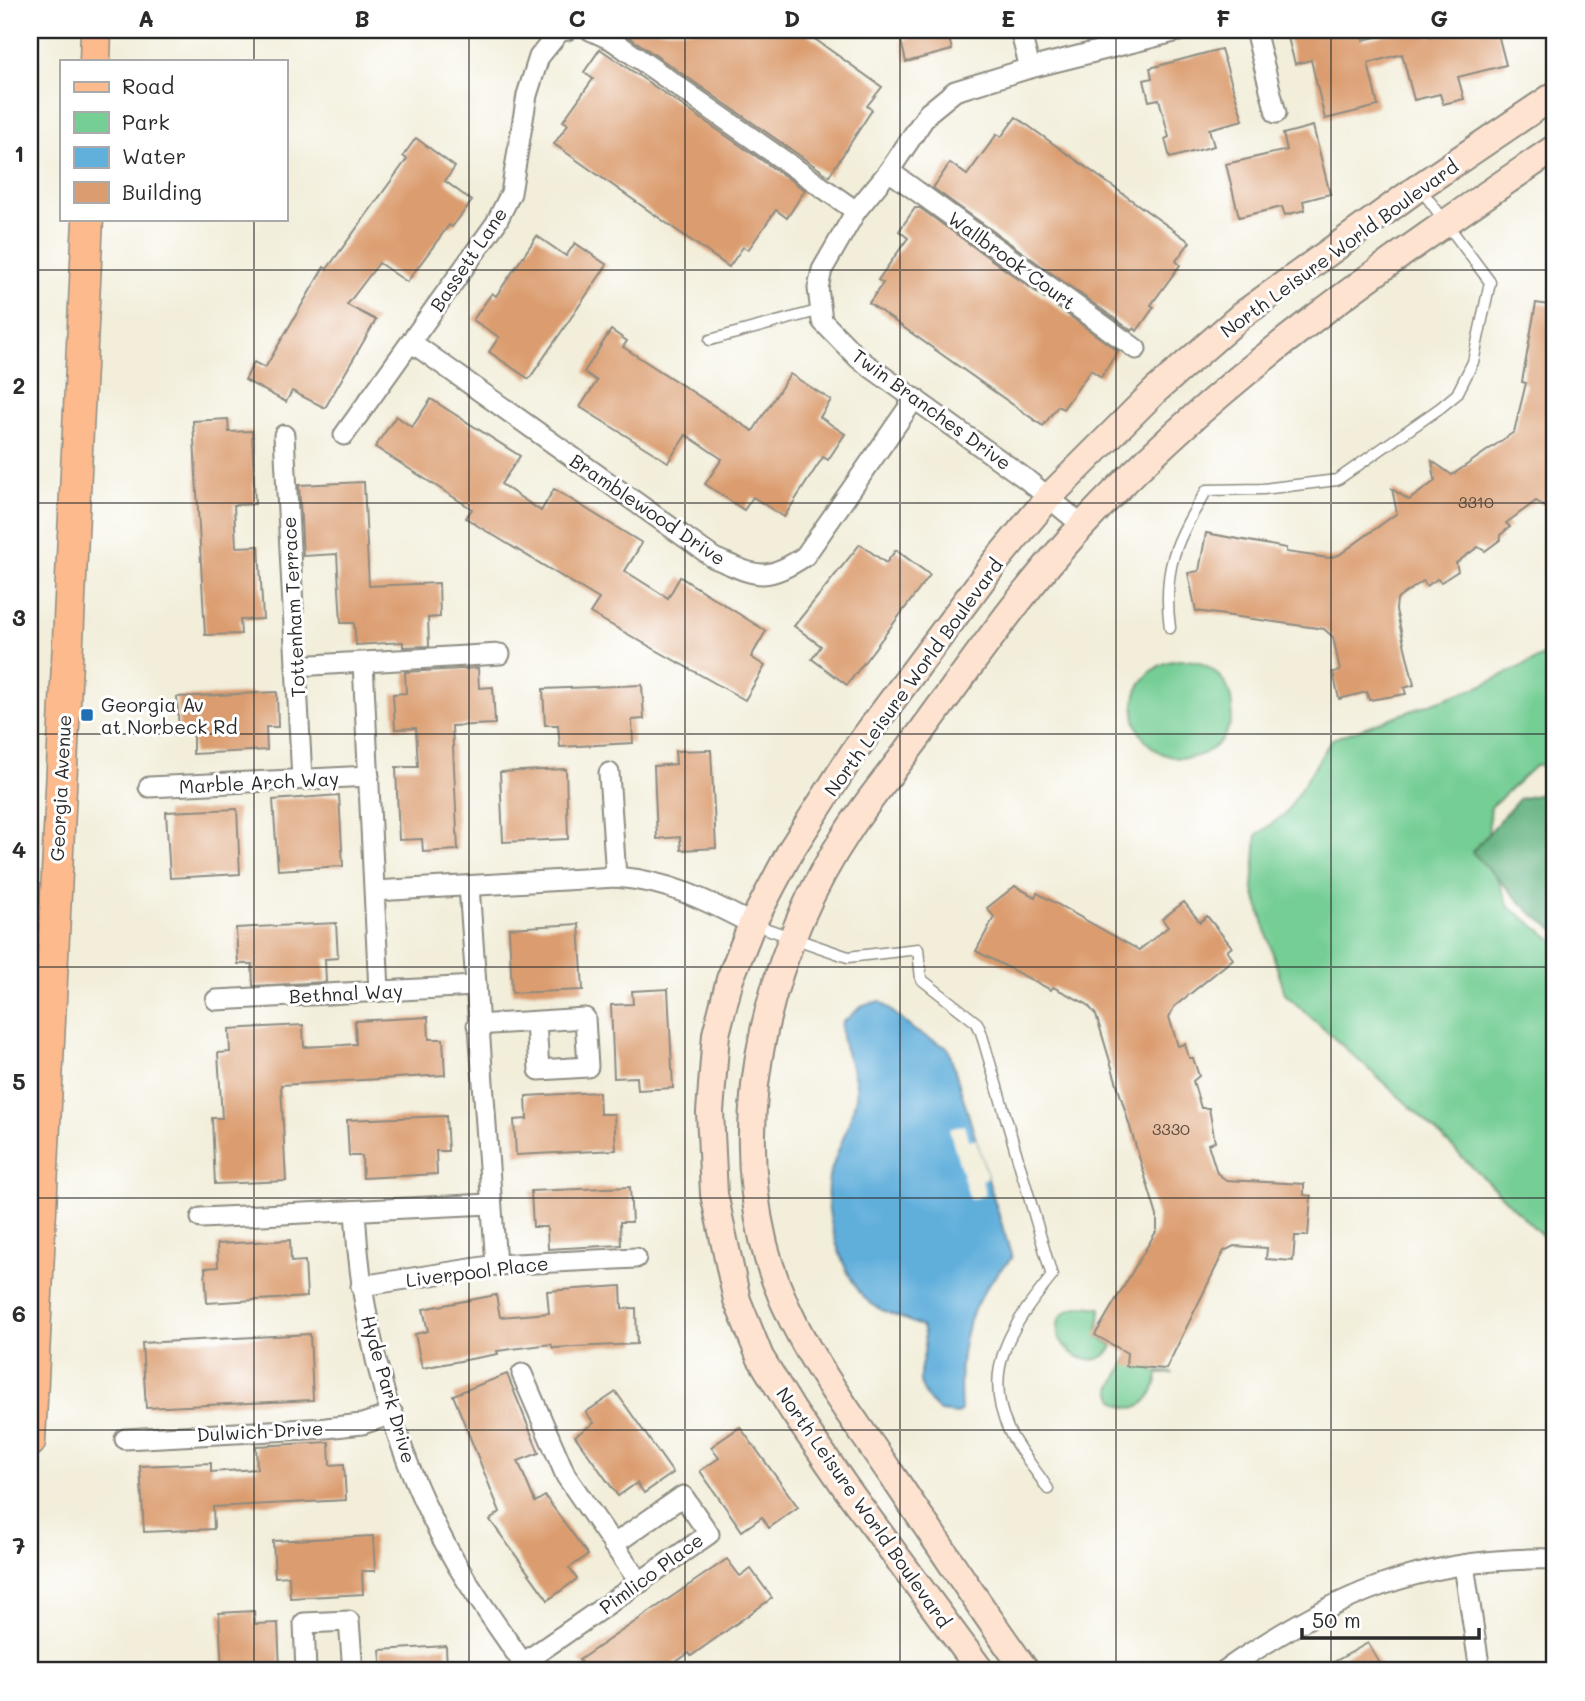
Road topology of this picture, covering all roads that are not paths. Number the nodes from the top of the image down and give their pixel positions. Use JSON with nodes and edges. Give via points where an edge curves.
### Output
{"nodes":[{"id":1,"x":96,"y":30,"type":"edge"},
{"id":2,"x":566,"y":30,"type":"edge"},
{"id":3,"x":590,"y":30,"type":"edge"},
{"id":4,"x":1020,"y":30,"type":"edge"},
{"id":5,"x":1182,"y":30,"type":"edge"},
{"id":6,"x":1255,"y":30,"type":"edge"},
{"id":7,"x":95,"y":60,"type":"edge"},
{"id":8,"x":1030,"y":68,"type":"junction"},
{"id":9,"x":1555,"y":95,"type":"edge"},
{"id":10,"x":1276,"y":113,"type":"dead end"},
{"id":11,"x":1555,"y":148,"type":"edge"},
{"id":12,"x":889,"y":171,"type":"junction"},
{"id":13,"x":1419,"y":187,"type":"junction"},
{"id":14,"x":856,"y":211,"type":"junction"},
{"id":15,"x":88,"y":220,"type":"edge"},
{"id":16,"x":1447,"y":224,"type":"junction"},
{"id":17,"x":821,"y":310,"type":"junction"},
{"id":18,"x":710,"y":340,"type":"dead end"},
{"id":19,"x":411,"y":342,"type":"junction"},
{"id":20,"x":1136,"y":349,"type":"dead end"},
{"id":21,"x":915,"y":397,"type":"junction"},
{"id":22,"x":284,"y":435,"type":"dead end"},
{"id":23,"x":344,"y":435,"type":"dead end"},
{"id":24,"x":1049,"y":497,"type":"junction"},
{"id":25,"x":1082,"y":525,"type":"junction"},
{"id":26,"x":1170,"y":628,"type":"dead end"},
{"id":27,"x":500,"y":654,"type":"dead end"},
{"id":28,"x":363,"y":663,"type":"junction"},
{"id":29,"x":296,"y":666,"type":"junction"},
{"id":30,"x":609,"y":773,"type":"dead end"},
{"id":31,"x":369,"y":776,"type":"junction"},
{"id":32,"x":302,"y":779,"type":"junction"},
{"id":33,"x":149,"y":787,"type":"dead end"},
{"id":34,"x":616,"y":877,"type":"junction"},
{"id":35,"x":469,"y":886,"type":"junction"},
{"id":36,"x":375,"y":891,"type":"junction"},
{"id":37,"x":752,"y":924,"type":"junction"},
{"id":38,"x":792,"y":940,"type":"junction"},
{"id":39,"x":475,"y":986,"type":"junction"},
{"id":40,"x":380,"y":991,"type":"junction"},
{"id":41,"x":216,"y":1000,"type":"dead end"},
{"id":42,"x":536,"y":1021,"type":"dead end"},
{"id":43,"x":477,"y":1025,"type":"junction"},
{"id":44,"x":489,"y":1204,"type":"junction"},
{"id":45,"x":355,"y":1211,"type":"junction"},
{"id":46,"x":201,"y":1218,"type":"dead end"},
{"id":47,"x":636,"y":1258,"type":"dead end"},
{"id":48,"x":496,"y":1265,"type":"junction"},
{"id":49,"x":361,"y":1286,"type":"junction"},
{"id":50,"x":522,"y":1374,"type":"dead end"},
{"id":51,"x":393,"y":1414,"type":"junction"},
{"id":52,"x":125,"y":1438,"type":"dead end"},
{"id":53,"x":30,"y":1442,"type":"edge"},
{"id":54,"x":1048,"y":1489,"type":"dead end"},
{"id":55,"x":613,"y":1545,"type":"junction"},
{"id":56,"x":1555,"y":1559,"type":"edge"},
{"id":57,"x":1464,"y":1564,"type":"junction"},
{"id":58,"x":640,"y":1583,"type":"junction"},
{"id":59,"x":526,"y":1667,"type":"edge"},
{"id":60,"x":306,"y":1671,"type":"edge"},
{"id":61,"x":353,"y":1671,"type":"edge"},
{"id":62,"x":981,"y":1671,"type":"edge"},
{"id":63,"x":1026,"y":1671,"type":"edge"},
{"id":64,"x":1224,"y":1671,"type":"edge"},
{"id":65,"x":1480,"y":1671,"type":"edge"}],
"edges":[{"from":1,"to":7,"type":"main road"},
{"from":2,"to":19,"type":"street","name":"Bassett Lane","via":[[560,31],[539,57],[527,95],[511,193],[496,222]]},
{"from":3,"to":14,"type":"street","via":[[612,40]]},
{"from":4,"to":8,"type":"street"},
{"from":5,"to":8,"type":"street"},
{"from":6,"to":10,"type":"street"},
{"from":8,"to":12,"type":"street","via":[[955,91],[928,113]]},
{"from":9,"to":13,"type":"street","name":"North Leisure World Boulevard"},
{"from":11,"to":16,"type":"street","name":"North Leisure World Boulevard"},
{"from":12,"to":14,"type":"street"},
{"from":12,"to":20,"type":"street","name":"Wallbrook Court"},
{"from":13,"to":16,"type":"lane"},
{"from":13,"to":24,"type":"street","name":"North Leisure World Boulevard","via":[[1242,314],[1155,391]]},
{"from":14,"to":17,"type":"street","via":[[822,270],[818,288]]},
{"from":15,"to":53,"type":"main road","name":"Georgia Avenue"},
{"from":16,"to":25,"type":"street","name":"North Leisure World Boulevard","via":[[1267,354],[1182,426]]},
{"from":16,"to":26,"type":"lane","via":[[1490,282],[1473,362],[1457,394],[1337,480],[1207,490],[1182,530],[1166,580]]},
{"from":17,"to":18,"type":"lane"},
{"from":17,"to":21,"type":"street","name":"Twin Branches Drive","via":[[822,321],[859,359]]},
{"from":19,"to":21,"type":"street","name":"Bramblewood Drive","via":[[714,558],[757,576],[789,567],[804,556]]},
{"from":19,"to":23,"type":"street","name":"Bassett Lane"},
{"from":21,"to":24,"type":"street","name":"Twin Branches Drive"},
{"from":22,"to":29,"type":"street","name":"Tottenham Terrace"},
{"from":24,"to":25,"type":"street","name":"Twin Branches Drive"},
{"from":24,"to":37,"type":"street","name":"North Leisure World Boulevard","via":[[855,750],[791,850]]},
{"from":25,"to":38,"type":"street","name":"North Leisure World Boulevard","via":[[1028,586],[851,827],[820,877]]},
{"from":27,"to":28,"type":"street"},
{"from":28,"to":29,"type":"street"},
{"from":28,"to":31,"type":"street"},
{"from":29,"to":32,"type":"street","name":"Tottenham Terrace"},
{"from":30,"to":34,"type":"street"},
{"from":31,"to":32,"type":"street","name":"Marble Arch Way"},
{"from":31,"to":36,"type":"street"},
{"from":32,"to":33,"type":"street","name":"Marble Arch Way"},
{"from":34,"to":35,"type":"street"},
{"from":34,"to":37,"type":"street","via":[[649,880],[680,890]]},
{"from":35,"to":36,"type":"street"},
{"from":35,"to":39,"type":"street"},
{"from":36,"to":40,"type":"street"},
{"from":37,"to":38,"type":"lane"},
{"from":37,"to":62,"type":"street","name":"North Leisure World Boulevard","via":[[730,979],[716,1034],[710,1112],[713,1194],[737,1300],[760,1357],[793,1411]]},
{"from":38,"to":54,"type":"lane","via":[[848,957],[918,949],[921,979],[977,1023],[1052,1276],[1008,1335],[999,1384],[1010,1432]]},
{"from":38,"to":63,"type":"street","name":"North Leisure World Boulevard","via":[[760,1046],[754,1110],[755,1183],[763,1241],[776,1283],[789,1316],[832,1390]]},
{"from":39,"to":40,"type":"street","name":"Bethnal Way"},
{"from":39,"to":43,"type":"street"},
{"from":40,"to":41,"type":"street","name":"Bethnal Way"},
{"from":42,"to":43,"type":"street"},
{"from":43,"to":44,"type":"street"},
{"from":44,"to":45,"type":"street"},
{"from":44,"to":48,"type":"street"},
{"from":45,"to":46,"type":"street"},
{"from":45,"to":49,"type":"street","name":"Hyde Park Drive"},
{"from":47,"to":48,"type":"street","name":"Liverpool Place"},
{"from":48,"to":49,"type":"street","name":"Liverpool Place"},
{"from":49,"to":51,"type":"street","name":"Hyde Park Drive"},
{"from":50,"to":55,"type":"street","via":[[566,1476]]},
{"from":51,"to":52,"type":"street","name":"Dulwich Drive","via":[[326,1428]]},
{"from":51,"to":59,"type":"street","name":"Hyde Park Drive","via":[[407,1457],[457,1564]]},
{"from":55,"to":58,"type":"street"},
{"from":55,"to":58,"type":"street","name":"Pimlico Place","via":[[683,1496],[709,1534]]},
{"from":56,"to":57,"type":"street"},
{"from":57,"to":64,"type":"street","via":[[1359,1591],[1281,1631]]},
{"from":57,"to":65,"type":"street"},
{"from":58,"to":59,"type":"street","name":"Pimlico Place"},
{"from":60,"to":61,"type":"street","via":[[304,1623],[349,1621]]}]}
